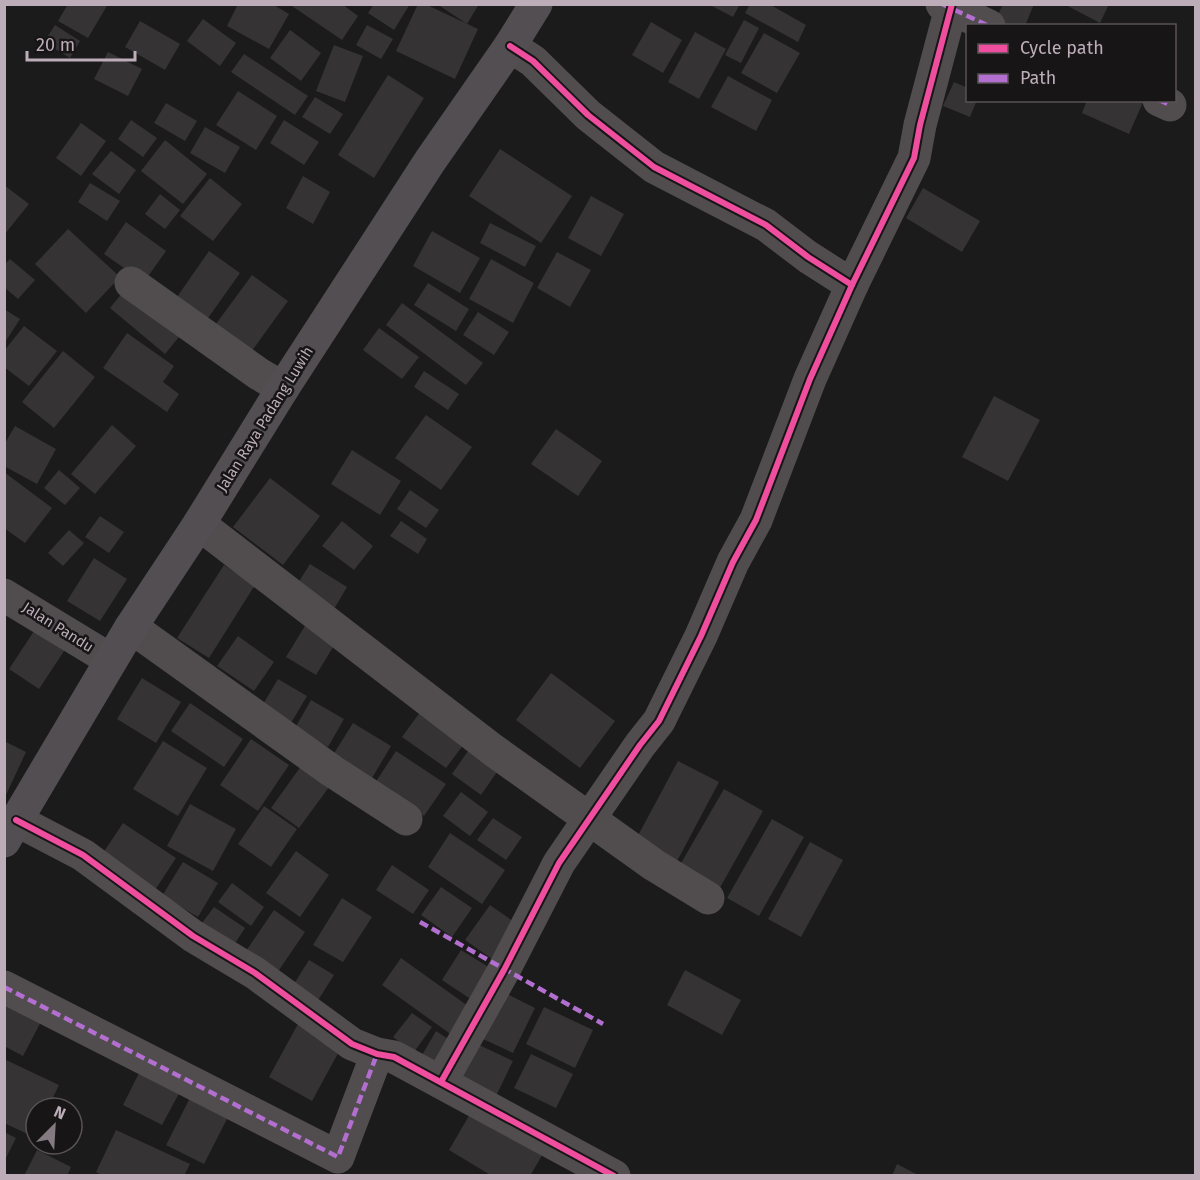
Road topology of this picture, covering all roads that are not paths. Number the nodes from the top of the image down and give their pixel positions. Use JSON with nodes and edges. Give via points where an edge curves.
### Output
{"nodes":[{"id":1,"x":536,"y":4,"type":"edge"},
{"id":2,"x":948,"y":6,"type":"edge"},
{"id":3,"x":985,"y":24,"type":"edge"},
{"id":4,"x":510,"y":46,"type":"junction"},
{"id":5,"x":131,"y":283,"type":"dead end"},
{"id":6,"x":852,"y":285,"type":"junction"},
{"id":7,"x":283,"y":388,"type":"junction"},
{"id":8,"x":200,"y":525,"type":"junction"},
{"id":9,"x":4,"y":595,"type":"edge"},
{"id":10,"x":131,"y":627,"type":"junction"},
{"id":11,"x":111,"y":660,"type":"junction"},
{"id":12,"x":406,"y":819,"type":"dead end"},
{"id":13,"x":590,"y":820,"type":"junction"},
{"id":14,"x":10,"y":830,"type":"edge"},
{"id":15,"x":708,"y":898,"type":"dead end"},
{"id":16,"x":4,"y":987,"type":"edge"},
{"id":17,"x":377,"y":1054,"type":"junction"},
{"id":18,"x":441,"y":1082,"type":"junction"},
{"id":19,"x":334,"y":1166,"type":"edge"},
{"id":20,"x":614,"y":1176,"type":"edge"}],
"edges":[{"from":1,"to":4,"type":"main road","name":"Jalan Raya Padang Luwih"},
{"from":2,"to":3,"type":"street"},
{"from":2,"to":6,"type":"street","via":[[914,158]]},
{"from":4,"to":6,"type":"street","via":[[533,61],[588,115],[654,167],[766,225]]},
{"from":4,"to":7,"type":"main road","name":"Jalan Raya Padang Luwih","via":[[430,160]]},
{"from":5,"to":7,"type":"street"},
{"from":6,"to":13,"type":"street","via":[[810,379],[756,520],[701,636],[659,721]]},
{"from":7,"to":8,"type":"main road","name":"Jalan Raya Padang Luwih"},
{"from":8,"to":10,"type":"main road","name":"Jalan Raya Padang Luwih"},
{"from":8,"to":13,"type":"street"},
{"from":9,"to":11,"type":"street","name":"Jalan Pandu"},
{"from":10,"to":11,"type":"main road","name":"Jalan Raya Padang Luwih"},
{"from":10,"to":12,"type":"street","via":[[332,771]]},
{"from":11,"to":14,"type":"main road","name":"Jalan Raya Padang Luwih"},
{"from":13,"to":15,"type":"street"},
{"from":13,"to":18,"type":"street","via":[[559,864]]},
{"from":14,"to":17,"type":"street","via":[[83,855],[193,936],[255,973],[352,1044]]},
{"from":16,"to":19,"type":"street"},
{"from":17,"to":18,"type":"street","via":[[394,1057]]},
{"from":17,"to":19,"type":"street"},
{"from":18,"to":20,"type":"street"}]}
